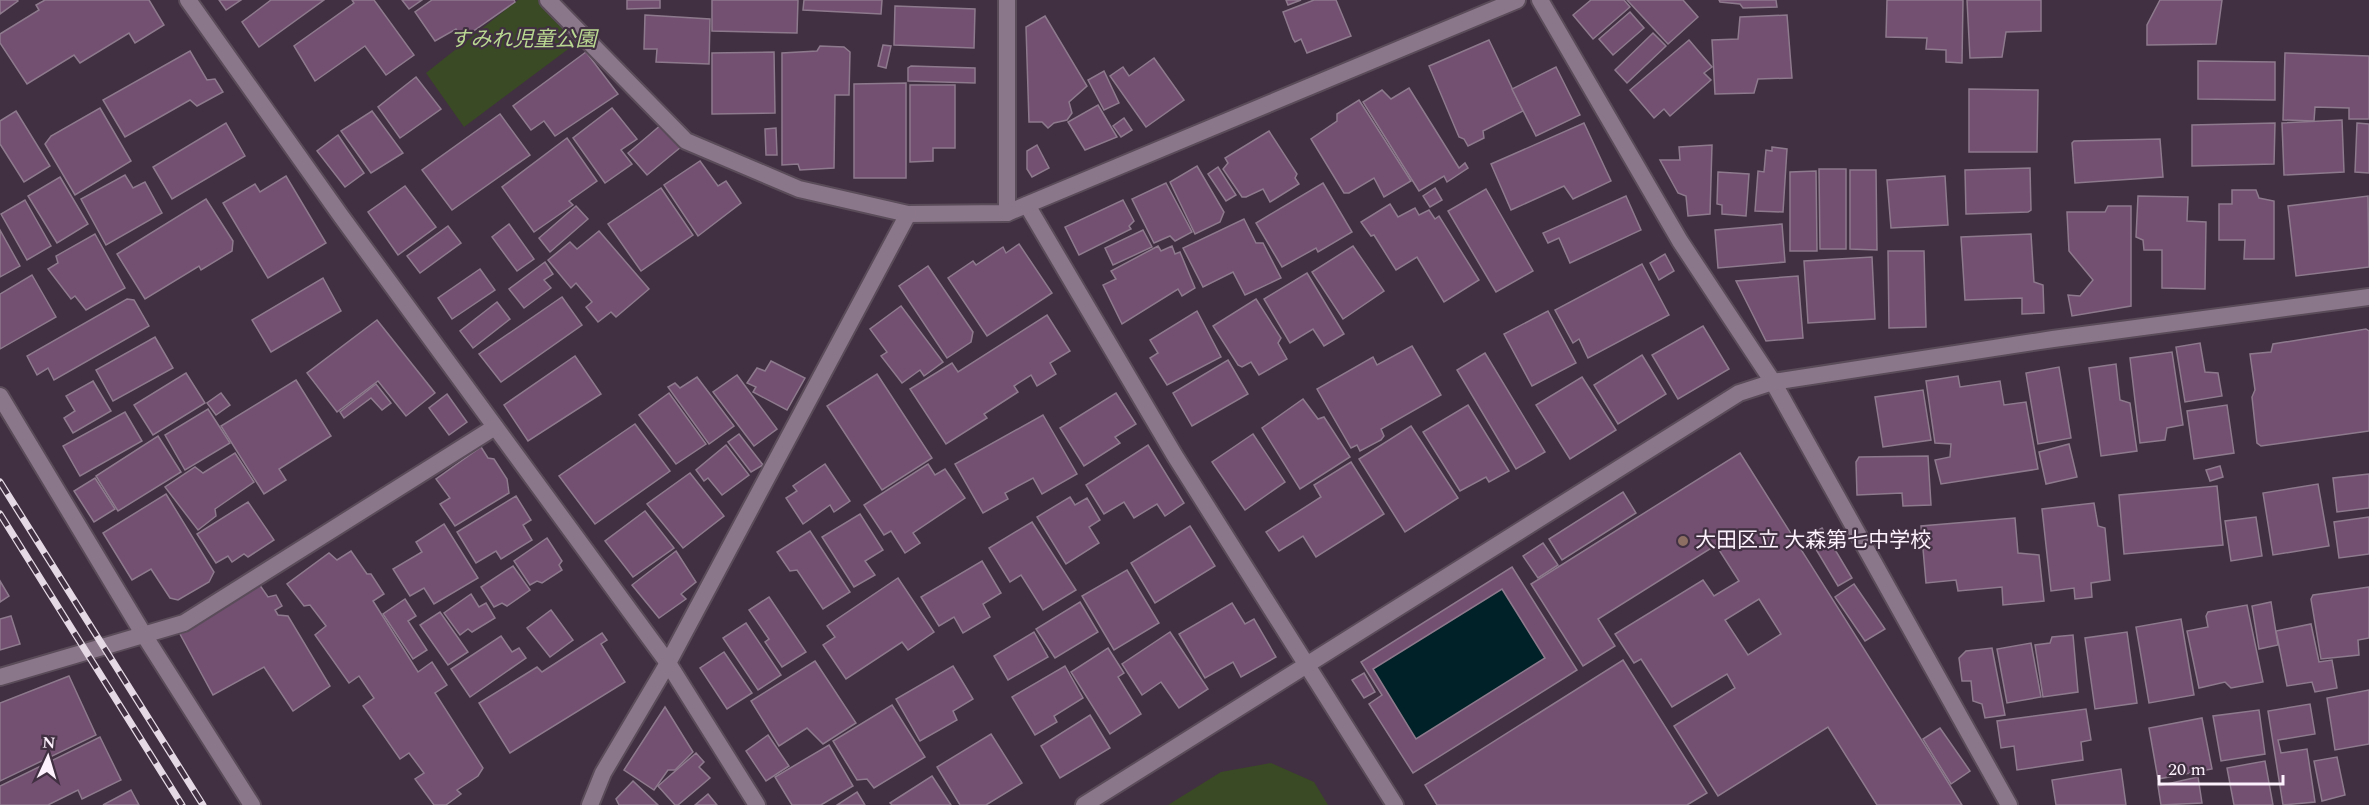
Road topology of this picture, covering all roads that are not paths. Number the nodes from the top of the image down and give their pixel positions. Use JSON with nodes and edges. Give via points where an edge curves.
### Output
{"nodes":[{"id":1,"x":188,"y":0,"type":"edge"},
{"id":2,"x":548,"y":0,"type":"edge"},
{"id":3,"x":1007,"y":0,"type":"edge"},
{"id":4,"x":1517,"y":0,"type":"edge"},
{"id":5,"x":1540,"y":0,"type":"edge"},
{"id":6,"x":1027,"y":205,"type":"junction"},
{"id":7,"x":1007,"y":213,"type":"junction"},
{"id":8,"x":908,"y":214,"type":"junction"},
{"id":9,"x":2369,"y":297,"type":"edge"},
{"id":10,"x":1773,"y":382,"type":"junction"},
{"id":11,"x":0,"y":396,"type":"edge"},
{"id":12,"x":495,"y":427,"type":"junction"},
{"id":13,"x":144,"y":635,"type":"junction"},
{"id":14,"x":668,"y":663,"type":"junction"},
{"id":15,"x":1307,"y":665,"type":"junction"},
{"id":16,"x":0,"y":677,"type":"edge"},
{"id":17,"x":252,"y":805,"type":"edge"},
{"id":18,"x":590,"y":805,"type":"edge"},
{"id":19,"x":758,"y":805,"type":"edge"},
{"id":20,"x":1084,"y":805,"type":"edge"},
{"id":21,"x":1395,"y":805,"type":"edge"},
{"id":22,"x":2009,"y":805,"type":"edge"}],
"edges":[{"from":1,"to":12,"type":"street"},
{"from":2,"to":8,"type":"street","via":[[686,141],[799,189]]},
{"from":3,"to":7,"type":"street"},
{"from":4,"to":6,"type":"street"},
{"from":5,"to":10,"type":"street","via":[[1680,241]]},
{"from":6,"to":7,"type":"street"},
{"from":6,"to":15,"type":"street","via":[[1175,456]]},
{"from":7,"to":8,"type":"street"},
{"from":8,"to":14,"type":"street"},
{"from":9,"to":10,"type":"street"},
{"from":10,"to":15,"type":"street","via":[[1739,393]]},
{"from":10,"to":22,"type":"street"},
{"from":11,"to":13,"type":"street"},
{"from":12,"to":13,"type":"street","via":[[184,623]]},
{"from":12,"to":14,"type":"street"},
{"from":13,"to":16,"type":"street"},
{"from":13,"to":17,"type":"street"},
{"from":14,"to":18,"type":"street","via":[[603,773]]},
{"from":14,"to":19,"type":"street"},
{"from":15,"to":20,"type":"street"},
{"from":15,"to":21,"type":"street"}]}
